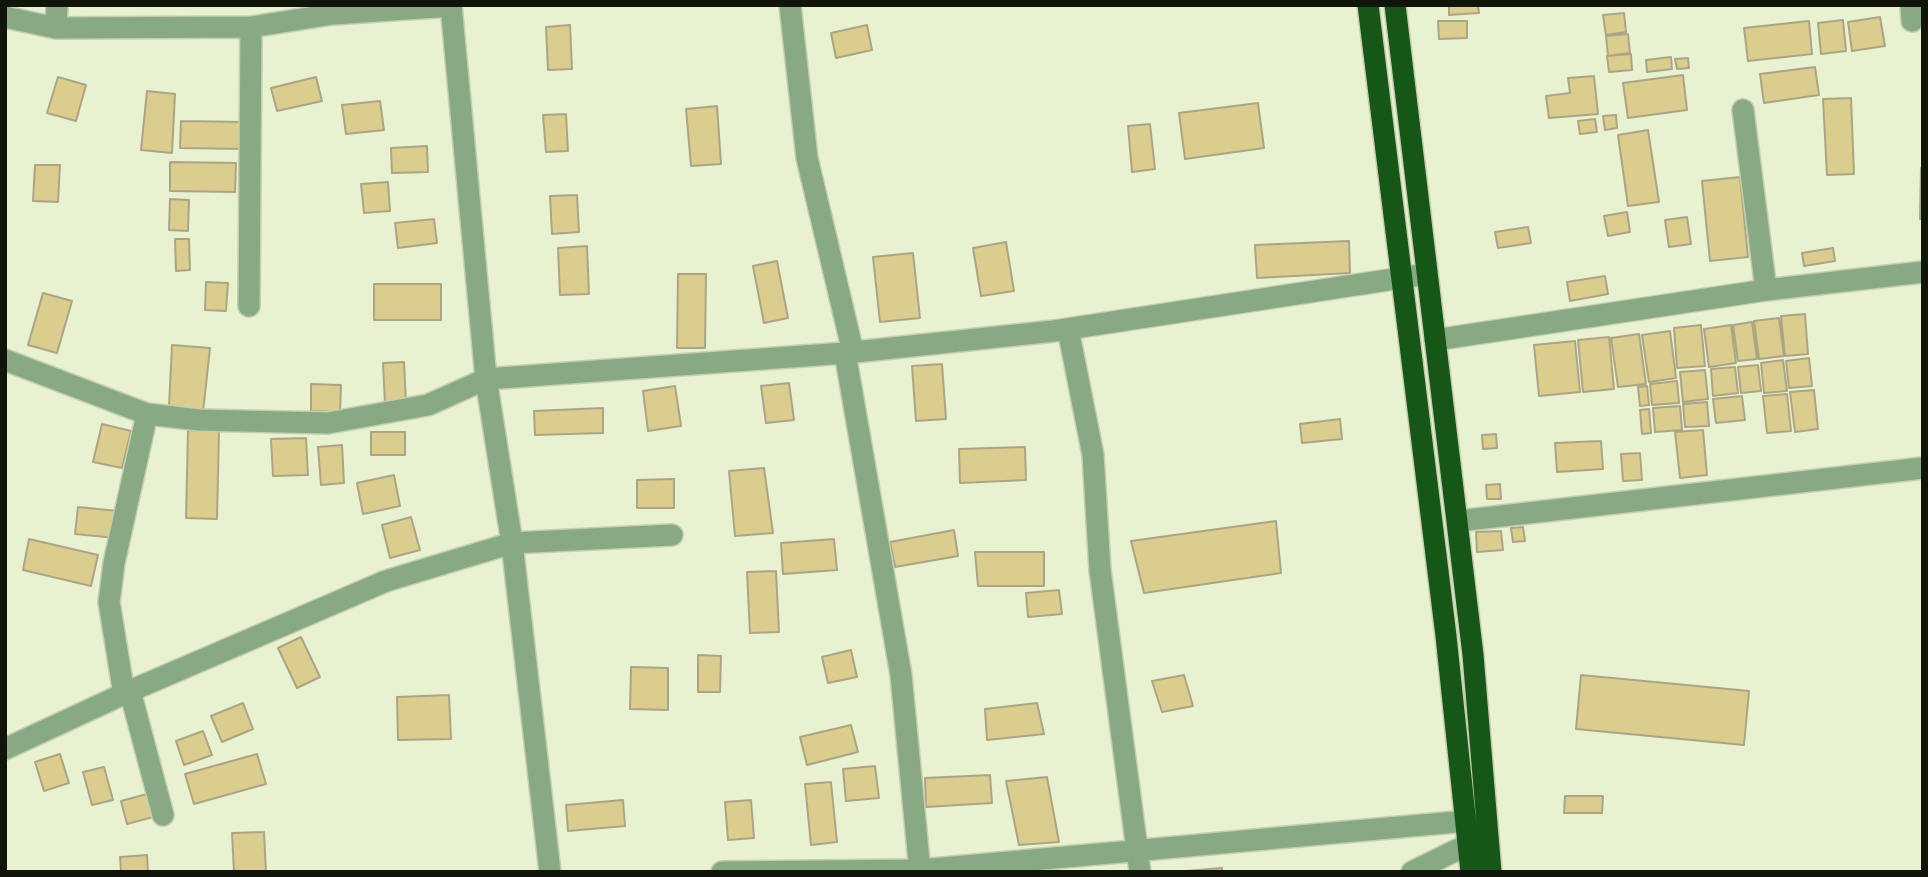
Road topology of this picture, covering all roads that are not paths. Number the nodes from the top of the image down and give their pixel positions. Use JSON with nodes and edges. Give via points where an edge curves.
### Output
{"nodes":[{"id":1,"x":57,"y":5,"type":"edge"},
{"id":2,"x":790,"y":5,"type":"edge"},
{"id":3,"x":1368,"y":5,"type":"edge"},
{"id":4,"x":1395,"y":5,"type":"edge"},
{"id":5,"x":451,"y":6,"type":"edge"},
{"id":6,"x":5,"y":17,"type":"edge"},
{"id":7,"x":251,"y":27,"type":"junction"},
{"id":8,"x":56,"y":28,"type":"junction"},
{"id":9,"x":1743,"y":110,"type":"dead end"},
{"id":10,"x":1923,"y":272,"type":"edge"},
{"id":11,"x":1427,"y":274,"type":"junction"},
{"id":12,"x":1400,"y":279,"type":"junction"},
{"id":13,"x":1766,"y":290,"type":"junction"},
{"id":14,"x":249,"y":306,"type":"dead end"},
{"id":15,"x":1068,"y":329,"type":"junction"},
{"id":16,"x":1435,"y":340,"type":"junction"},
{"id":17,"x":849,"y":353,"type":"junction"},
{"id":18,"x":6,"y":363,"type":"edge"},
{"id":19,"x":486,"y":379,"type":"junction"},
{"id":20,"x":147,"y":414,"type":"junction"},
{"id":21,"x":1923,"y":468,"type":"edge"},
{"id":22,"x":1458,"y":521,"type":"junction"},
{"id":23,"x":672,"y":535,"type":"dead end"},
{"id":24,"x":512,"y":543,"type":"junction"},
{"id":25,"x":127,"y":692,"type":"junction"},
{"id":26,"x":5,"y":749,"type":"edge"},
{"id":27,"x":163,"y":815,"type":"dead end"},
{"id":28,"x":1467,"y":821,"type":"junction"},
{"id":29,"x":1469,"y":844,"type":"junction"},
{"id":30,"x":1139,"y":861,"type":"edge"},
{"id":31,"x":920,"y":871,"type":"edge"},
{"id":32,"x":550,"y":872,"type":"edge"},
{"id":33,"x":722,"y":872,"type":"edge"},
{"id":34,"x":1412,"y":872,"type":"edge"},
{"id":35,"x":1471,"y":872,"type":"edge"},
{"id":36,"x":1491,"y":872,"type":"edge"}],
"edges":[{"from":1,"to":8,"type":"street"},
{"from":2,"to":17,"type":"street","via":[[807,158]]},
{"from":3,"to":12,"type":"highway"},
{"from":4,"to":11,"type":"highway"},
{"from":5,"to":7,"type":"street","via":[[333,14]]},
{"from":5,"to":19,"type":"street"},
{"from":6,"to":8,"type":"street"},
{"from":7,"to":8,"type":"street"},
{"from":7,"to":14,"type":"street"},
{"from":9,"to":13,"type":"street"},
{"from":10,"to":13,"type":"street"},
{"from":11,"to":12,"type":"street"},
{"from":11,"to":16,"type":"highway"},
{"from":12,"to":15,"type":"street"},
{"from":12,"to":28,"type":"highway"},
{"from":13,"to":16,"type":"street"},
{"from":15,"to":17,"type":"street"},
{"from":15,"to":30,"type":"street","via":[[1093,455],[1100,570]]},
{"from":16,"to":22,"type":"highway"},
{"from":17,"to":19,"type":"street"},
{"from":17,"to":31,"type":"street","via":[[901,675]]},
{"from":18,"to":20,"type":"street"},
{"from":19,"to":20,"type":"street","via":[[428,405],[328,423]]},
{"from":19,"to":24,"type":"street"},
{"from":20,"to":25,"type":"street","via":[[114,563],[110,602]]},
{"from":21,"to":22,"type":"street"},
{"from":22,"to":36,"type":"highway"},
{"from":23,"to":24,"type":"street"},
{"from":24,"to":25,"type":"street","via":[[386,580]]},
{"from":24,"to":32,"type":"street"},
{"from":25,"to":26,"type":"street"},
{"from":25,"to":27,"type":"street"},
{"from":28,"to":29,"type":"highway"},
{"from":28,"to":30,"type":"street"},
{"from":29,"to":34,"type":"street"},
{"from":29,"to":35,"type":"highway"},
{"from":30,"to":31,"type":"street"},
{"from":31,"to":33,"type":"street"}]}
